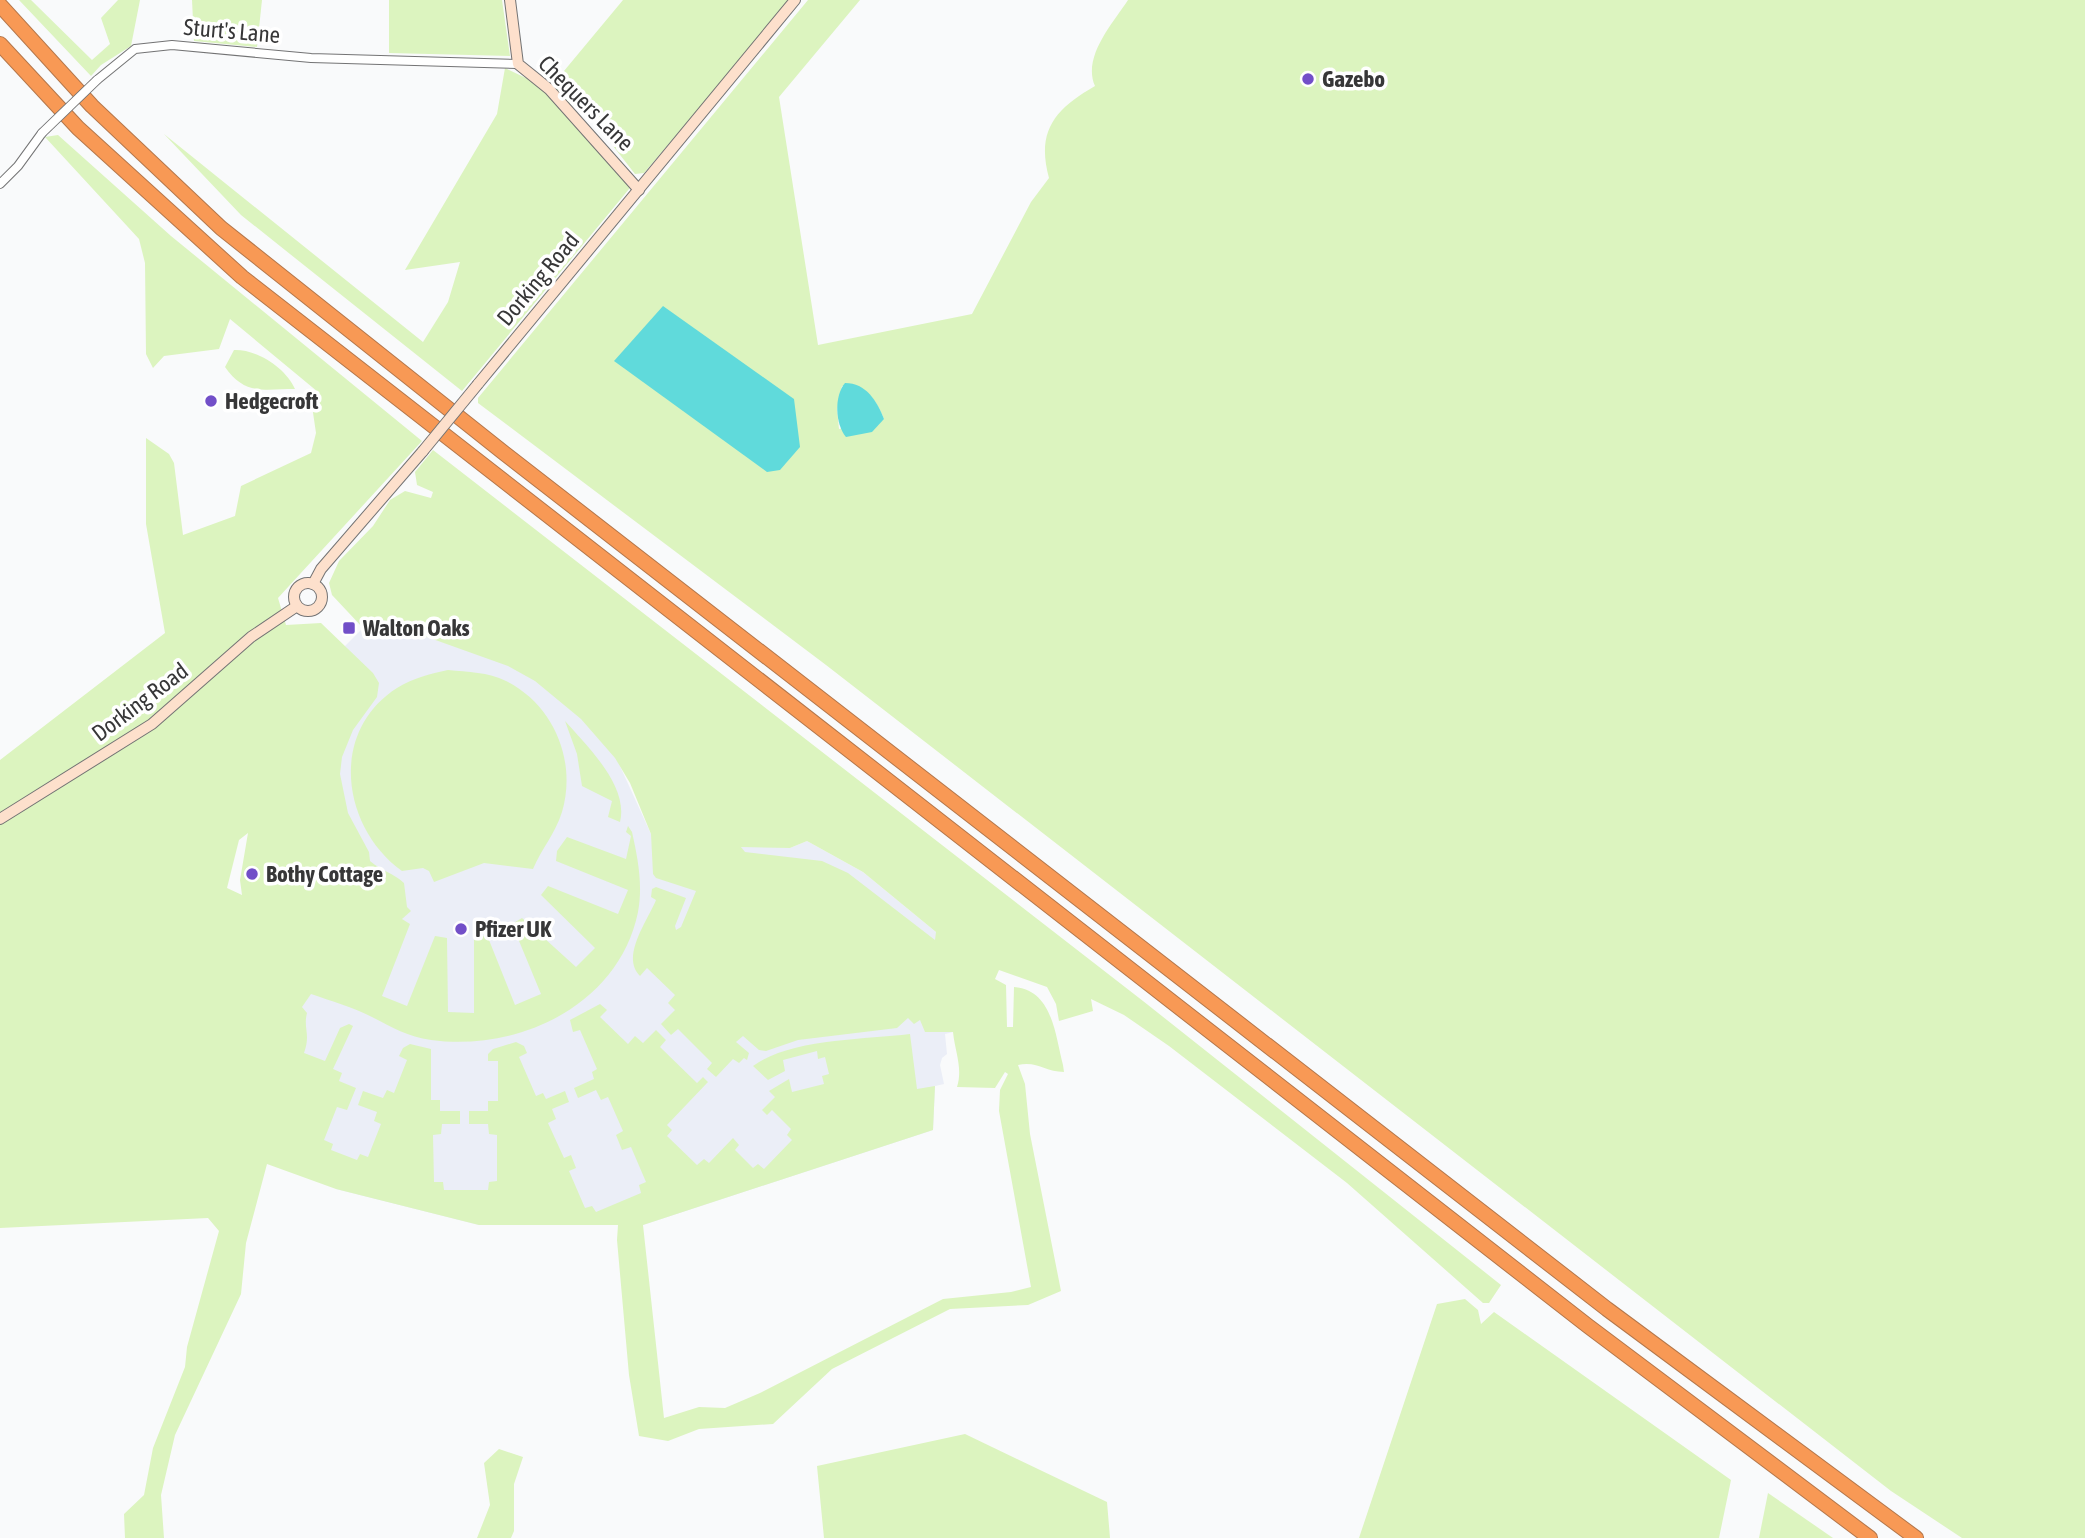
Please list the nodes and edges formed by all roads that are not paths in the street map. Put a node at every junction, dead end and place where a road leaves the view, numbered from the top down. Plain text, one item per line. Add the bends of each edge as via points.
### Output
1 (510, 0) edge
2 (795, 0) edge
3 (0, 5) edge
4 (0, 44) edge
5 (518, 64) junction
6 (0, 184) edge
7 (639, 190) junction
8 (313, 584) junction
9 (297, 606) junction
10 (0, 819) edge
11 (1870, 1538) edge
12 (1916, 1538) edge

1 - 5 main road, Chequers Lane
2 - 7 main road, Dorking Road
3 - 12 highway via 92,106 221,228 1607,1309
4 - 11 highway via 78,128 242,277 1566,1310
5 - 6 street, Sturt's Lane, bridge via 311,58 172,45 135,49 42,133
5 - 7 main road, Chequers Lane via 549,89
7 - 8 main road, Dorking Road, bridge
8 - 9 main road via 297,589
8 - 9 main road via 321,592 318,606 308,611
9 - 10 main road, Dorking Road via 251,637 152,724

